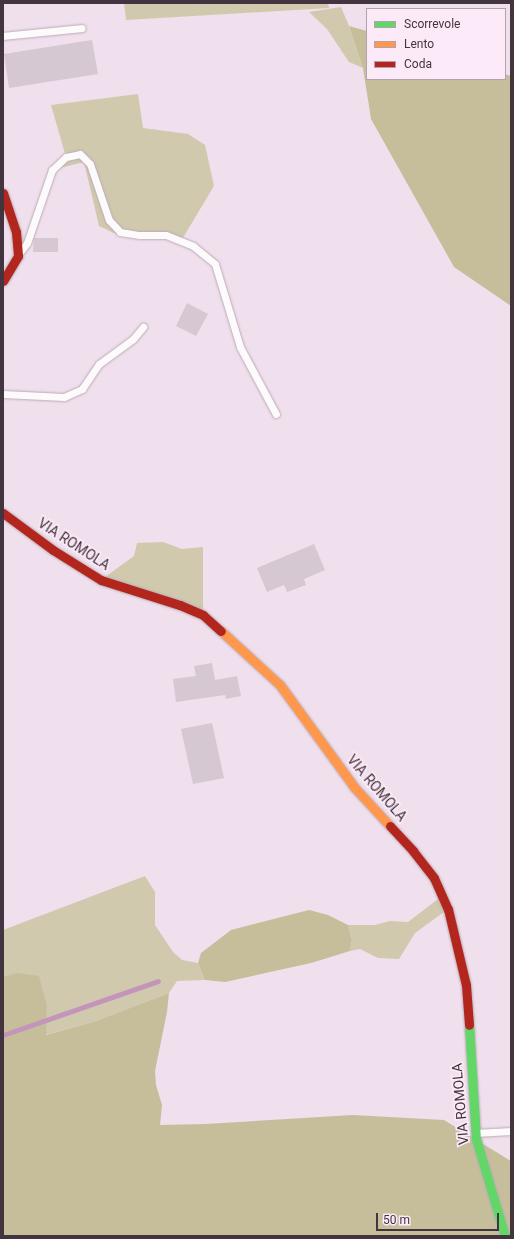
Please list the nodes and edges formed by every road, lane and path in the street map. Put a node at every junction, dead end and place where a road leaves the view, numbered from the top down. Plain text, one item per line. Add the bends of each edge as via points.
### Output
1 (82, 28) dead end
2 (3, 36) edge
3 (3, 193) edge
4 (18, 256) junction
5 (3, 281) edge
6 (143, 327) dead end
7 (3, 394) edge
8 (276, 414) dead end
9 (3, 512) edge
10 (511, 1131) edge
11 (475, 1132) junction
12 (505, 1236) edge

1 - 2 lane
3 - 4 street via 16,232
4 - 5 street
4 - 8 lane via 27,243 52,170 66,157 80,154 90,164 109,220 120,232 166,235 193,246 215,264 240,347
6 - 7 lane via 133,339 99,364 82,389 64,397
9 - 11 street, VIA ROMOLA via 53,550 101,580 203,615 280,685 354,787 413,851 434,878 448,909 466,985
10 - 11 lane
11 - 12 street, VIA ROMOLA

